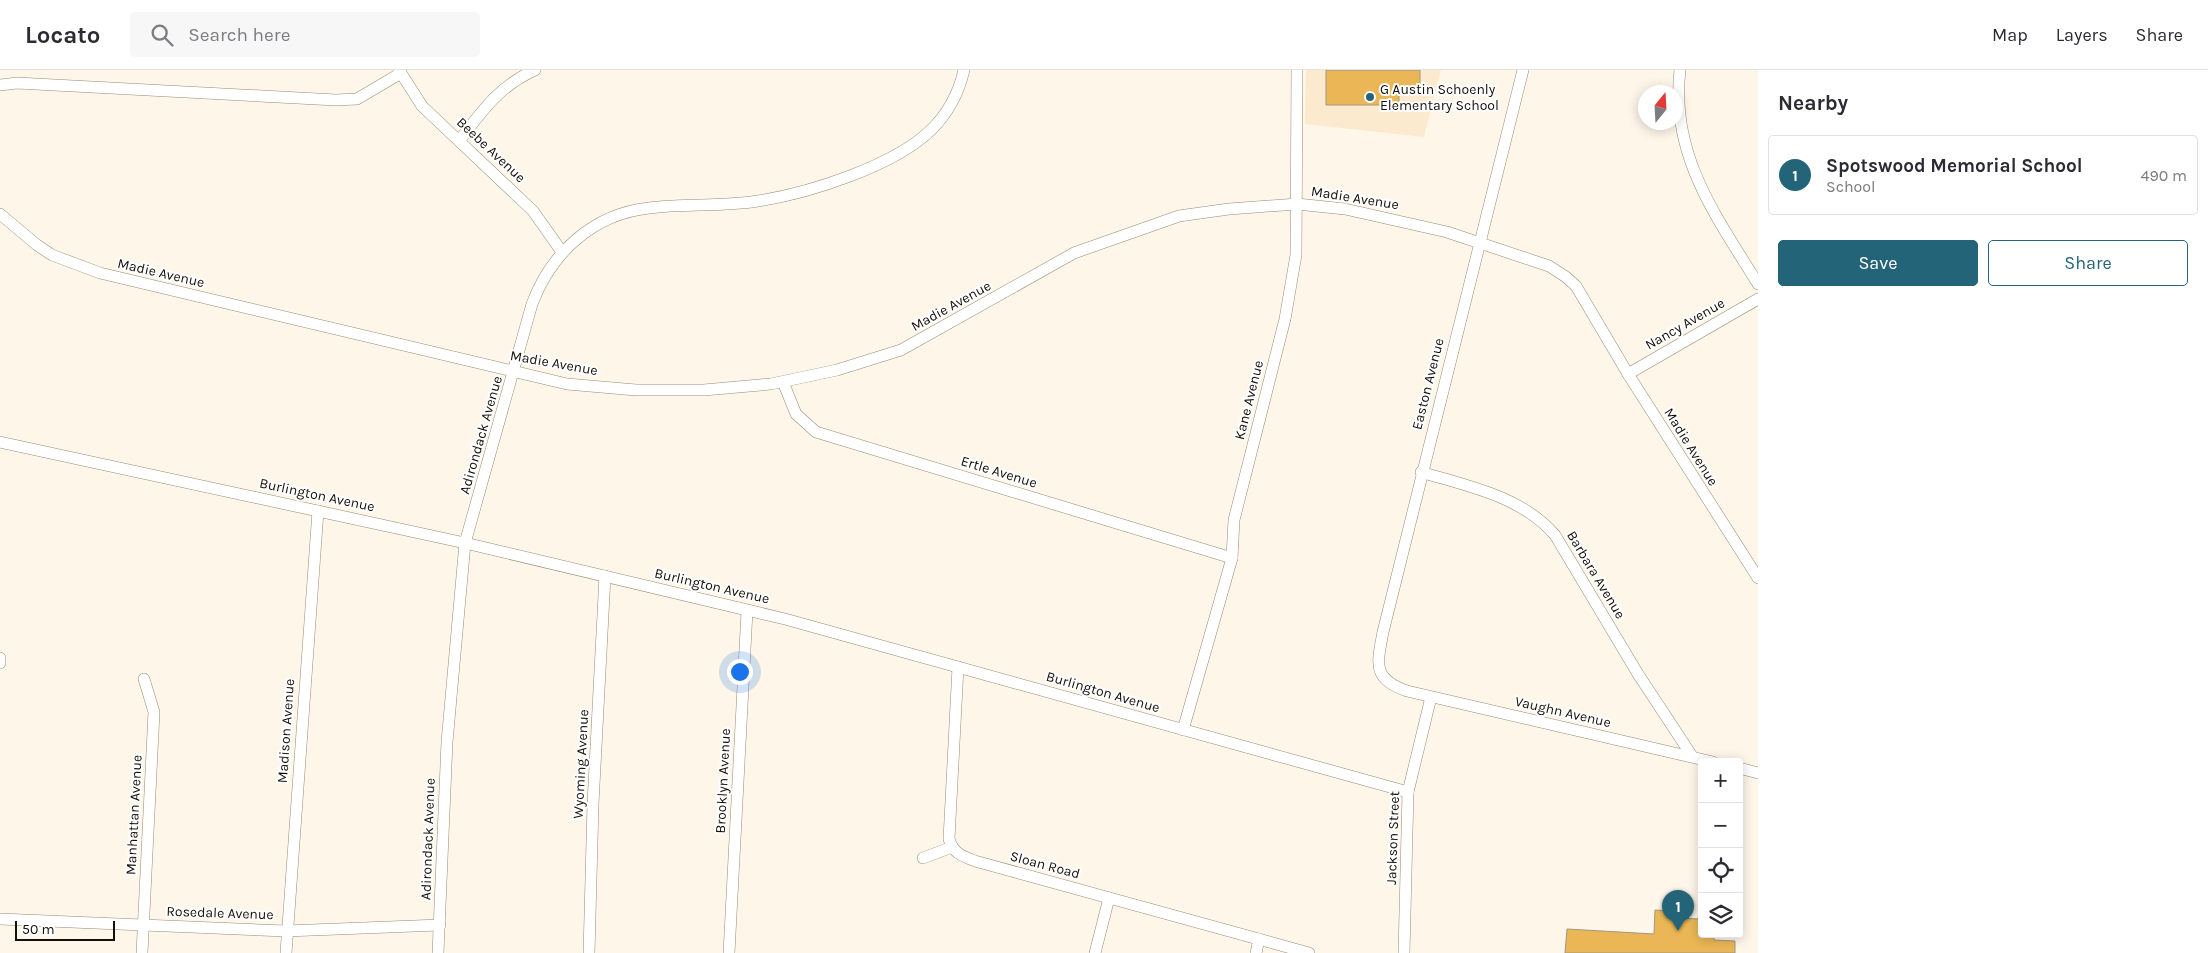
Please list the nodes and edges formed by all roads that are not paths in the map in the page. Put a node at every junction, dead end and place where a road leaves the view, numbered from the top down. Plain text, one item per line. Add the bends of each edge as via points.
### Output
1 (535, 70) edge
2 (964, 70) edge
3 (1297, 70) edge
4 (1523, 70) edge
5 (1680, 70) edge
6 (400, 72) edge
7 (0, 85) edge
8 (459, 141) junction
9 (1297, 204) junction
10 (0, 214) edge
11 (1480, 243) junction
12 (562, 252) junction
13 (1758, 284) edge
14 (1758, 299) edge
15 (514, 373) junction
16 (1628, 374) junction
17 (783, 382) junction
18 (0, 442) edge
19 (1421, 472) junction
20 (318, 511) junction
21 (465, 543) junction
22 (1232, 558) junction
23 (605, 576) junction
24 (1758, 578) edge
25 (747, 611) junction
26 (0, 658) edge
27 (0, 663) edge
28 (958, 667) junction
29 (144, 679) dead end
30 (1407, 691) joint
31 (1431, 697) junction
32 (1183, 730) junction
33 (1692, 756) junction
34 (1699, 758) edge
35 (1743, 769) edge
36 (1758, 773) edge
37 (1408, 792) junction
38 (952, 847) junction
39 (923, 858) dead end
40 (1109, 898) junction
41 (0, 919) edge
42 (144, 925) junction
43 (440, 925) junction
44 (286, 931) junction
45 (1259, 939) junction
46 (142, 953) edge
47 (286, 953) edge
48 (438, 953) edge
49 (589, 953) edge
50 (729, 953) edge
51 (1095, 953) edge
52 (1256, 953) edge
53 (1309, 953) edge
54 (1404, 953) edge

1 - 8 street via 494,96
2 - 12 street, Adirondack Avenue via 953,101 931,130 913,145 848,177 759,201 635,210 594,226
3 - 9 street, Kane Avenue
4 - 11 street, Easton Avenue
5 - 13 street via 1681,125 1692,170
6 - 7 street via 357,99 336,100 17,83
6 - 8 street, Beebe Avenue via 422,106
8 - 12 street, Beebe Avenue via 533,211
9 - 11 street, Madie Avenue via 1394,219
9 - 17 street, Madie Avenue via 1180,216 1125,234 1074,253 901,350 837,370
9 - 22 street, Kane Avenue via 1296,255 1285,319 1234,520
10 - 15 street, Madie Avenue via 36,245 86,270
11 - 16 street, Madie Avenue via 1549,266 1566,277 1576,286
11 - 19 street, Easton Avenue
12 - 15 street, Adirondack Avenue via 537,290
14 - 16 street, Nancy Avenue
15 - 17 street, Madie Avenue via 567,384 636,390 704,390
15 - 21 street, Adirondack Avenue
16 - 24 street, Madie Avenue
17 - 22 street, Ertle Avenue via 796,414 816,432
18 - 20 street, Burlington Avenue
19 - 30 street, Easton Avenue via 1378,659 1387,682
19 - 33 street, Barbara Avenue via 1499,496 1541,520 1555,535 1638,674
20 - 21 street, Burlington Avenue
20 - 44 street, Madison Avenue
21 - 23 street, Burlington Avenue
21 - 43 street, Adirondack Avenue via 447,742
22 - 32 street, Kane Avenue
23 - 25 street, Burlington Avenue
23 - 49 street, Wyoming Avenue
25 - 28 street, Burlington Avenue
25 - 50 street, Brooklyn Avenue
26 - 27 street
28 - 32 street, Burlington Avenue
28 - 38 street via 949,839
29 - 42 street, Manhattan Avenue via 154,712
30 - 31 street, Vaughn Avenue
31 - 33 street, Vaughn Avenue
31 - 37 street, Jackson Street
32 - 37 street, Burlington Avenue
33 - 34 street, Vaughn Avenue
35 - 36 street
37 - 54 street, Jackson Street
38 - 39 street
38 - 40 street, Sloan Road via 974,861
40 - 45 street, Sloan Road
40 - 51 street
41 - 42 street, Rosedale Avenue
42 - 44 street, Rosedale Avenue
42 - 46 street, Manhattan Avenue
43 - 44 street, Rosedale Avenue
43 - 48 street, Adirondack Avenue
44 - 47 street, Madison Avenue
45 - 52 street
45 - 53 street, Sloan Road

